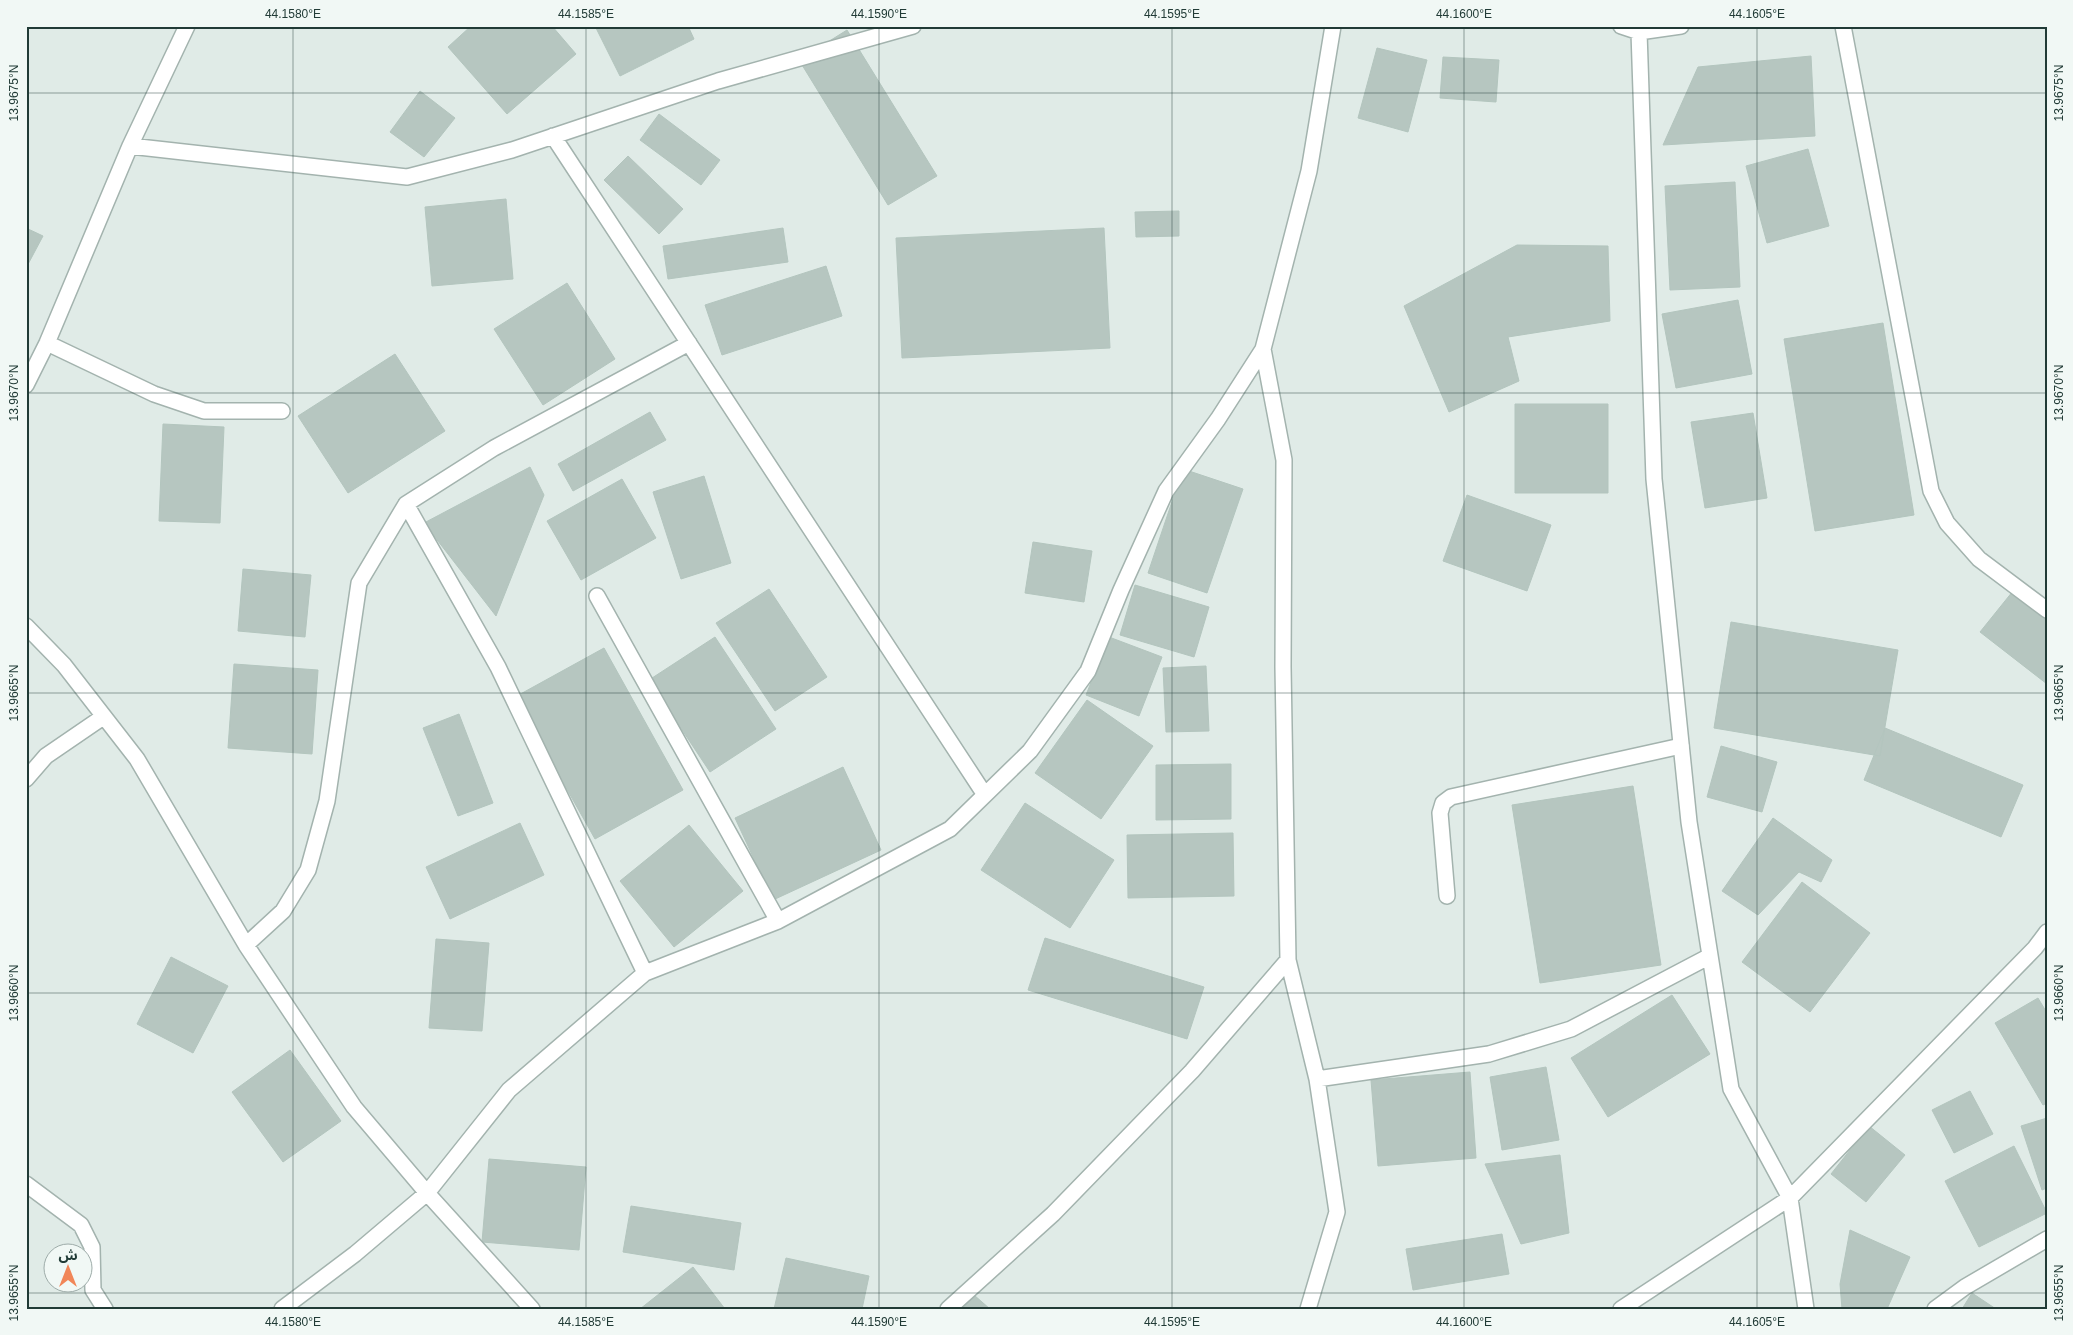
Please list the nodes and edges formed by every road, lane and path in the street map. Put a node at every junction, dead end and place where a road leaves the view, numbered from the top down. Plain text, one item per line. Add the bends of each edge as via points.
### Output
1 (187, 26) edge
2 (914, 26) edge
3 (1333, 26) edge
4 (1621, 26) edge
5 (1681, 26) edge
6 (1843, 26) edge
7 (1636, 29) edge
8 (553, 136) junction
9 (130, 146) junction
10 (47, 343) junction
11 (689, 343) junction
12 (1263, 349) junction
13 (26, 386) edge
14 (282, 411) dead end
15 (406, 504) junction
16 (596, 596) dead end
17 (2047, 610) edge
18 (26, 626) edge
19 (104, 717) junction
20 (1681, 746) junction
21 (26, 779) edge
22 (985, 795) junction
23 (1447, 896) dead end
24 (778, 921) junction
25 (2047, 932) edge
26 (246, 945) junction
27 (2041, 948) edge
28 (1710, 956) junction
29 (1288, 960) junction
30 (645, 973) junction
31 (1317, 1079) junction
32 (26, 1184) edge
33 (427, 1193) junction
34 (1790, 1198) junction
35 (2047, 1239) edge
36 (105, 1309) edge
37 (282, 1309) edge
38 (532, 1309) edge
39 (948, 1309) edge
40 (1308, 1309) edge
41 (1621, 1309) edge
42 (1806, 1309) edge
43 (1935, 1309) edge

1 - 9 street
2 - 8 street via 718,81
3 - 12 street via 1309,171
4 - 7 street
5 - 7 street
6 - 17 street via 1931,491 1947,523 1979,559
7 - 20 street via 1654,479
8 - 9 street via 407,177
8 - 11 street
9 - 10 street
10 - 13 street
10 - 14 street via 154,394 204,411
11 - 15 street via 494,448
11 - 22 street
12 - 22 street via 1166,491 1088,671 1030,751
12 - 29 street via 1284,460
15 - 26 street via 359,583 327,801 308,870 283,911
15 - 30 street via 498,667
16 - 24 street
18 - 19 street via 64,665
19 - 21 street via 46,756
19 - 26 street via 137,759
20 - 23 street via 1451,797 1443,803 1440,813
20 - 28 street
22 - 24 street via 950,829
24 - 30 street
25 - 27 street
26 - 33 street via 354,1107
27 - 34 street
28 - 31 street via 1571,1029 1489,1054
28 - 34 street via 1731,1089
29 - 31 street
29 - 39 street via 1192,1071 1053,1214
30 - 33 street via 509,1090
31 - 40 street via 1337,1212
32 - 36 street via 81,1225 92,1247 93,1290
33 - 37 street via 355,1254
33 - 38 street
34 - 41 street
34 - 42 street
35 - 43 street via 1965,1287

